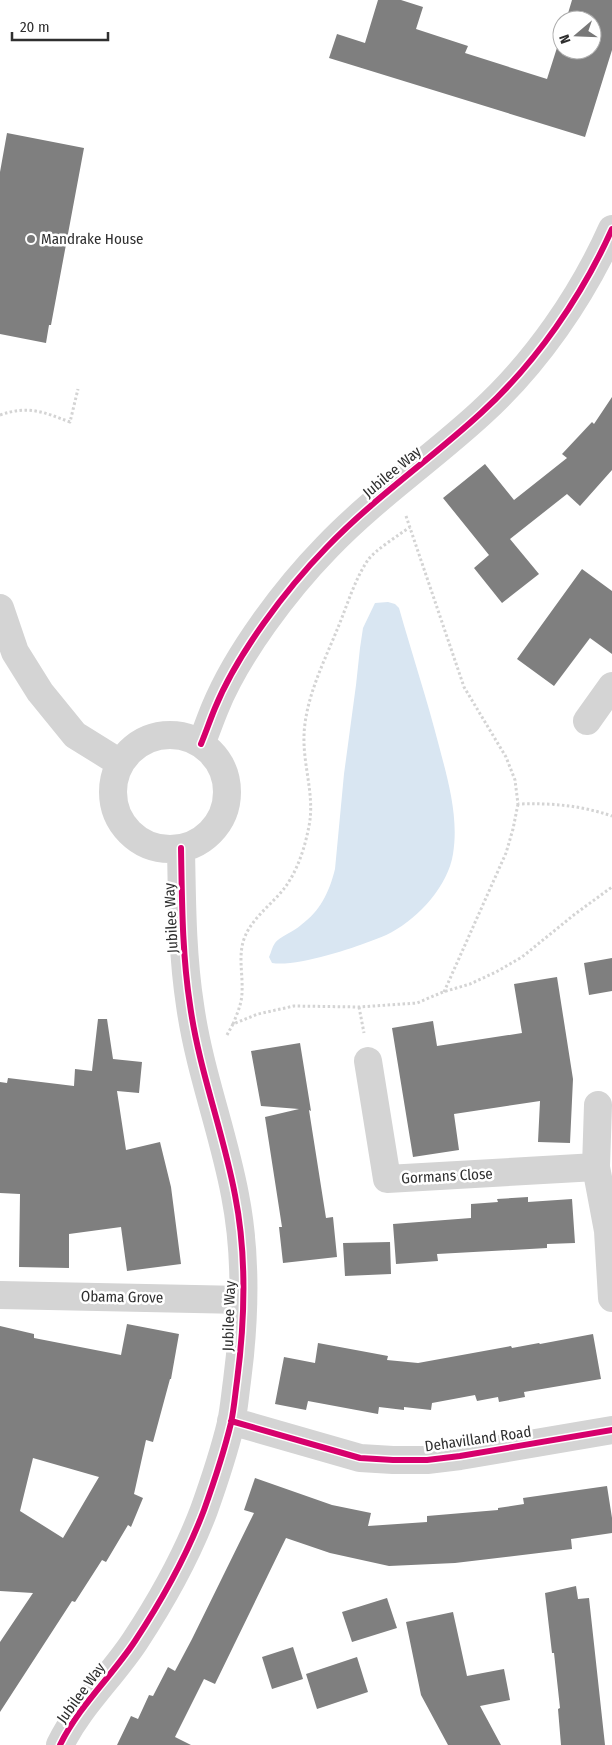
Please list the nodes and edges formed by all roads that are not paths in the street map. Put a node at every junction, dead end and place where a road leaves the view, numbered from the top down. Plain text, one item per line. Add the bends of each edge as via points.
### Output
1 (612, 229) edge
2 (0, 608) edge
3 (612, 686) edge
4 (587, 721) dead end
5 (201, 744) junction
6 (120, 763) junction
7 (181, 848) junction
8 (368, 1061) dead end
9 (598, 1105) dead end
10 (596, 1167) junction
11 (0, 1294) edge
12 (612, 1298) edge
13 (243, 1300) junction
14 (231, 1421) junction
15 (612, 1430) edge
16 (60, 1745) edge

1 - 5 street, Jubilee Way via 564,314 512,381 482,412 359,516 296,582 238,664 215,707
2 - 6 street via 15,652 40,692 75,735
3 - 4 street
5 - 6 street via 180,735 157,736 136,746
5 - 7 street via 218,760 226,780 226,803 218,824 202,840
6 - 7 street via 113,784 114,805 123,825 139,840 160,848
7 - 13 street, Jubilee Way via 182,926 189,996 203,1069 236,1197 242,1248
8 - 10 street, Gormans Close via 387,1179
9 - 10 street
10 - 12 street via 608,1231
11 - 13 street, Obama Grove
13 - 14 street, Jubilee Way via 240,1358
14 - 15 street, Dehavilland Road via 360,1458 393,1460 460,1456
14 - 16 street, Jubilee Way via 204,1510 180,1562 134,1642 85,1705

